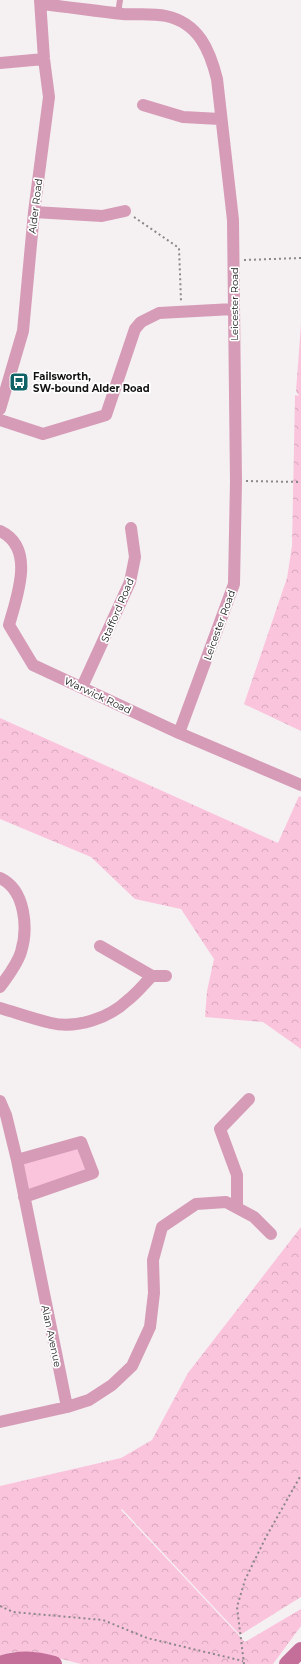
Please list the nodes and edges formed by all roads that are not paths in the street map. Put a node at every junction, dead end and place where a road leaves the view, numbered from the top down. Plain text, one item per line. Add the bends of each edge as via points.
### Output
1 (120, 0) edge
2 (40, 2) edge
3 (118, 13) junction
4 (44, 59) junction
5 (0, 63) edge
6 (143, 105) dead end
7 (220, 119) junction
8 (125, 211) road end
9 (34, 212) junction
10 (233, 309) junction
11 (0, 409) edge
12 (0, 420) edge
13 (132, 528) dead end
14 (0, 531) edge
15 (82, 688) junction
16 (179, 733) junction
17 (301, 785) edge
18 (0, 878) edge
19 (100, 946) dead end
20 (152, 976) junction
21 (166, 976) dead end
22 (0, 987) edge
23 (0, 1008) edge
24 (249, 1098) dead end
25 (0, 1101) edge
26 (17, 1160) junction
27 (24, 1197) junction
28 (237, 1208) junction
29 (271, 1234) dead end
30 (67, 1407) junction
31 (0, 1422) edge
32 (301, 1650) edge
33 (0, 1664) edge
34 (54, 1664) edge
35 (287, 1664) edge

1 - 3 lane
2 - 3 street, Leicester Road
2 - 4 street, Alder Road
3 - 7 street, Leicester Road via 166,16 178,20 194,31 206,45 213,63
4 - 5 street
4 - 9 street, Alder Road via 49,97
6 - 7 street via 183,117
7 - 10 street, Leicester Road via 233,220
8 - 9 street via 102,216
9 - 11 street, Alder Road via 23,331
10 - 12 street via 159,313 142,322 136,329 106,415 44,434
10 - 16 street, Leicester Road via 236,481 234,584
13 - 15 street, Stafford Road via 135,556 130,582
14 - 15 street, Warwick Road via 8,534 21,554 21,584 9,625 33,665
15 - 16 street, Warwick Road
16 - 17 street, Warwick Road
18 - 22 street via 14,889 21,900 24,930 21,953
19 - 20 street
20 - 21 street
20 - 23 street via 127,1001 110,1013 91,1020 71,1024 52,1023
24 - 28 street via 220,1129 236,1175
25 - 26 street, Alan Avenue
26 - 27 street, Alan Avenue
26 - 27 street via 81,1142 93,1173
27 - 30 street, Alan Avenue
28 - 29 street via 254,1217
28 - 30 street via 226,1202 196,1204 162,1228 152,1260 154,1292 150,1327 132,1366 112,1385 90,1400
30 - 31 street
32 - 35 street
33 - 34 street via 27,1658

